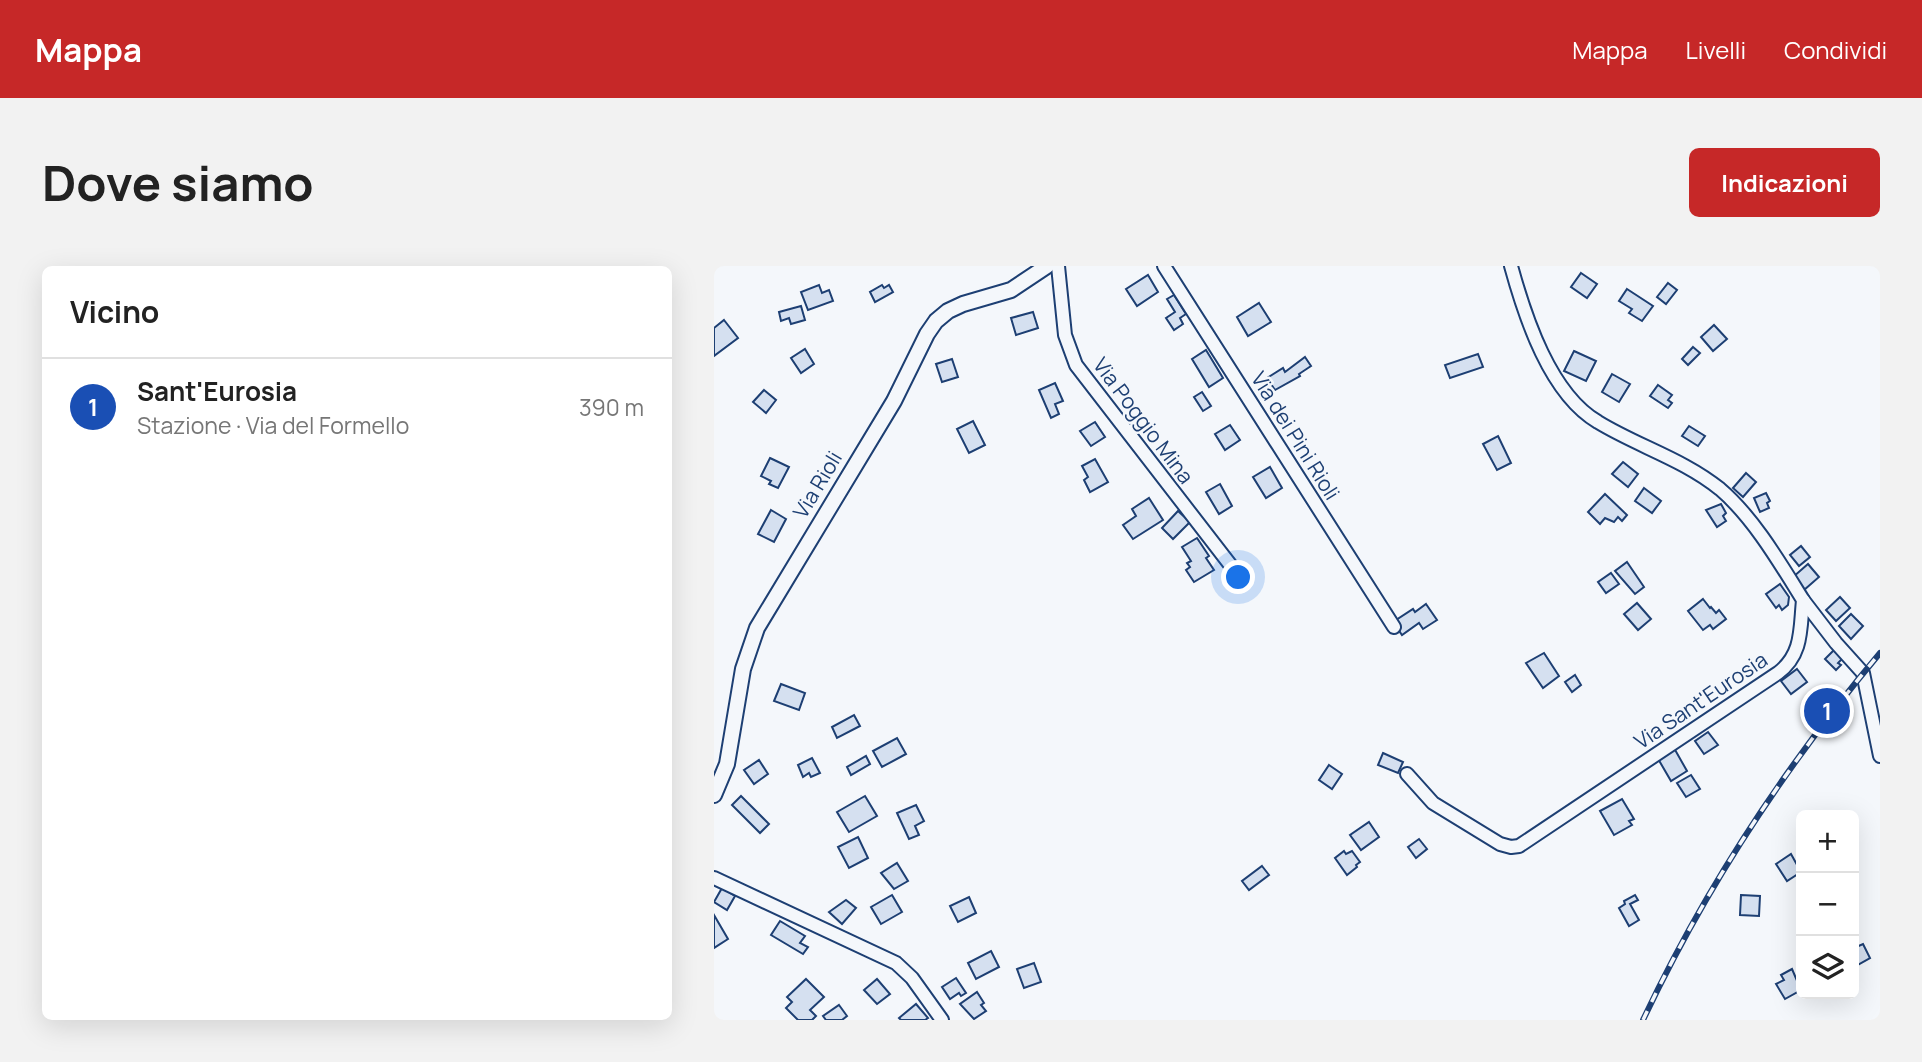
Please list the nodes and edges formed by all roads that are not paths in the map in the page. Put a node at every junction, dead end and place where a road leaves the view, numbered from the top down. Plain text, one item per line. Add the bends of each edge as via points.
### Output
1 (1047, 266) edge
2 (1058, 266) edge
3 (1164, 266) edge
4 (1511, 266) edge
5 (1242, 580) dead end
6 (1803, 600) junction
7 (1394, 627) dead end
8 (1880, 756) edge
9 (1407, 774) dead end
10 (714, 795) edge
11 (714, 878) edge
12 (942, 1020) edge

1 - 10 main road, Via Rioli via 1007,292 948,311 929,330 894,401 754,634 727,764
2 - 5 street, Via Poggio Mina via 1065,335 1076,365
3 - 7 street, Via dei Pini Rioli
4 - 6 street via 1547,363 1574,403 1599,423 1695,472 1723,492
6 - 8 street via 1863,673
6 - 9 street, Via Sant'Eurosia via 1797,650 1785,668 1522,845 1503,846 1438,807
11 - 12 street via 896,963

